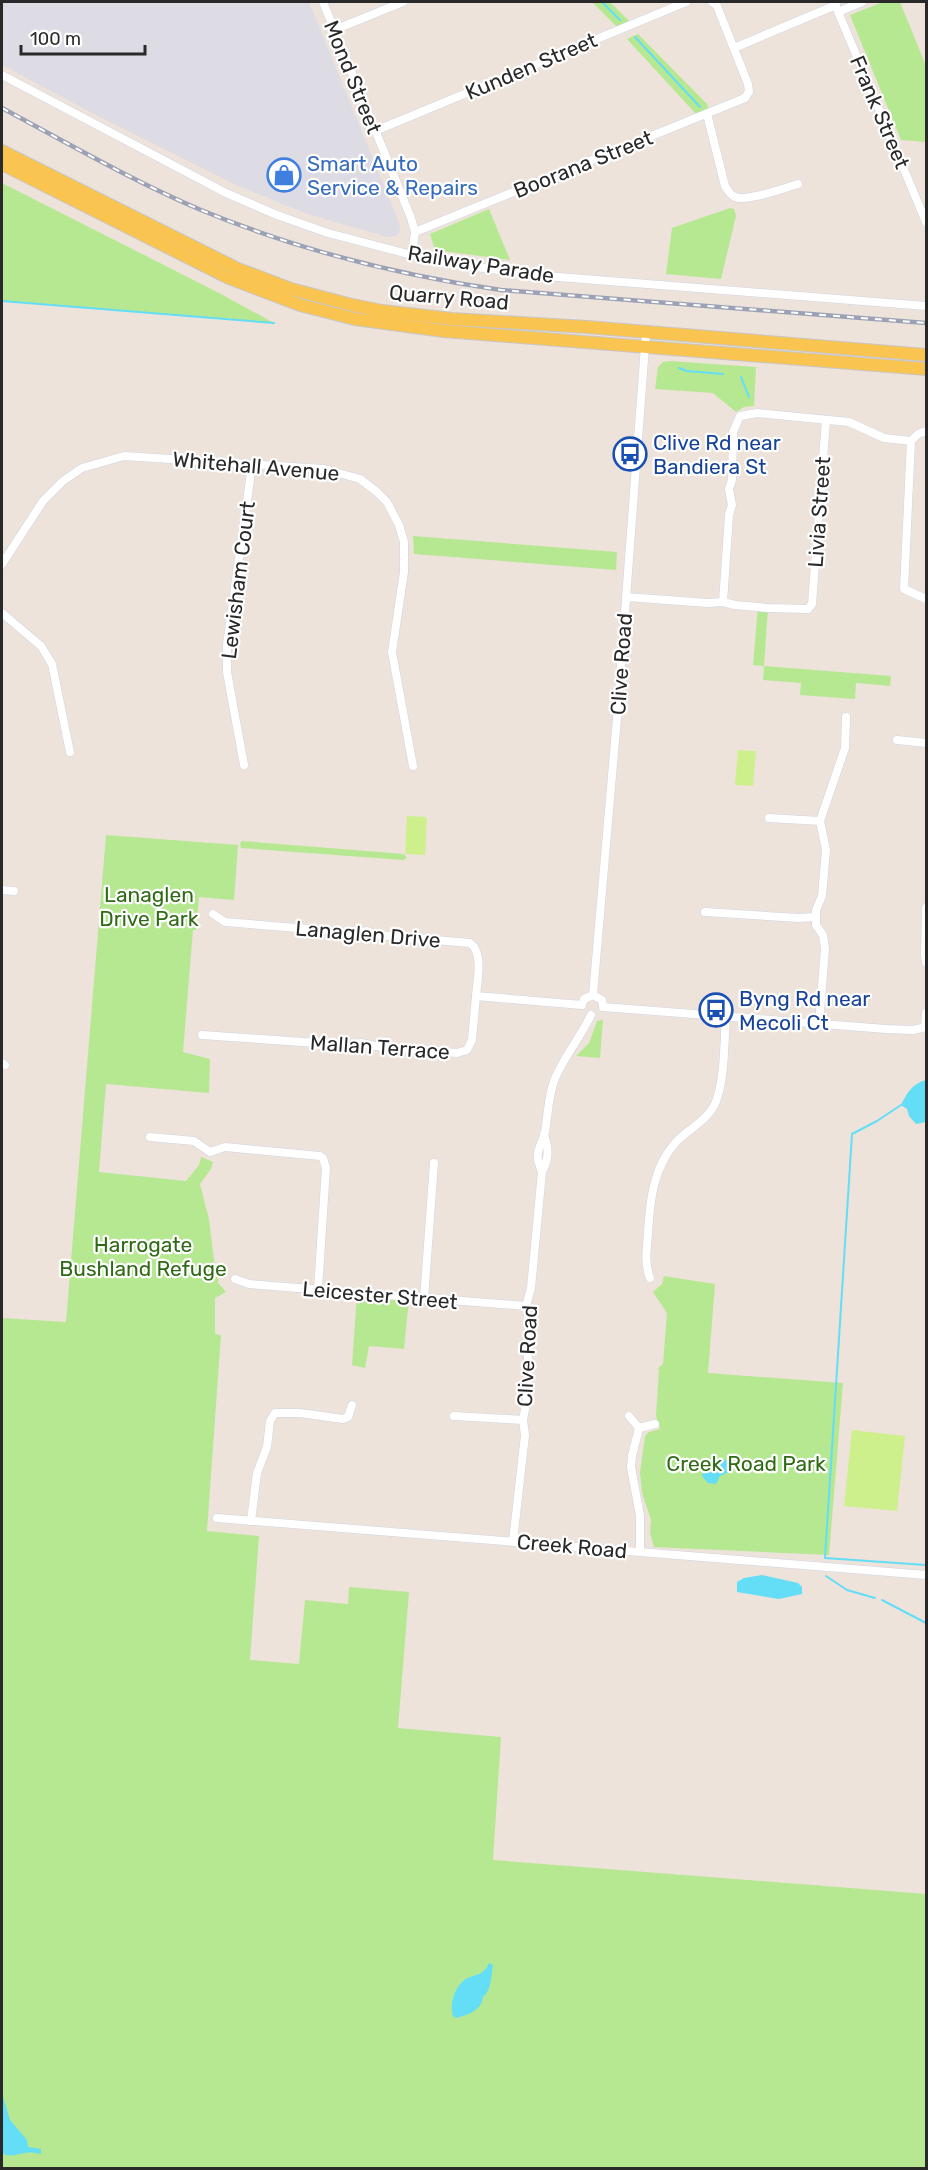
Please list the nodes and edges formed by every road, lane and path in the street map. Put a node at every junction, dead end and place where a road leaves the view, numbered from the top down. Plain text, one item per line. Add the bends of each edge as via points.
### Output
1 (323, 2) edge
2 (403, 2) edge
3 (686, 2) edge
4 (712, 2) edge
5 (862, 2) edge
6 (836, 6) edge
7 (334, 30) junction
8 (734, 48) junction
9 (2, 75) edge
10 (707, 114) junction
11 (375, 130) junction
12 (2, 151) edge
13 (2, 164) edge
14 (798, 184) dead end
15 (923, 203) edge
16 (927, 222) edge
17 (415, 232) junction
18 (412, 255) junction
19 (927, 306) edge
20 (646, 333) junction
21 (799, 345) junction
22 (645, 347) junction
23 (927, 355) edge
24 (798, 359) junction
25 (927, 369) edge
26 (826, 420) junction
27 (927, 431) edge
28 (911, 441) junction
29 (252, 465) junction
30 (2, 564) edge
31 (626, 597) junction
32 (927, 599) edge
33 (723, 602) junction
34 (2, 613) edge
35 (846, 717) dead end
36 (897, 740) dead end
37 (927, 743) edge
38 (70, 752) dead end
39 (244, 765) dead end
40 (413, 766) dead end
41 (769, 818) dead end
42 (820, 821) junction
43 (2, 890) edge
44 (14, 891) dead end
45 (927, 908) edge
46 (705, 912) dead end
47 (213, 914) dead end
48 (816, 917) junction
49 (926, 927) edge
50 (927, 962) edge
51 (593, 995) junction
52 (476, 996) junction
53 (582, 1005) junction
54 (603, 1007) junction
55 (927, 1013) edge
56 (591, 1015) junction
57 (726, 1017) junction
58 (819, 1023) junction
59 (926, 1026) edge
60 (202, 1035) dead end
61 (150, 1137) dead end
62 (434, 1164) dead end
63 (650, 1278) dead end
64 (235, 1279) dead end
65 (318, 1289) junction
66 (424, 1299) junction
67 (526, 1306) junction
68 (352, 1406) dead end
69 (454, 1416) dead end
70 (629, 1416) dead end
71 (523, 1420) junction
72 (655, 1424) dead end
73 (639, 1428) junction
74 (217, 1518) dead end
75 (252, 1521) junction
76 (513, 1541) junction
77 (640, 1552) junction
78 (927, 1575) edge

1 - 7 street, Mond Street
2 - 7 street
3 - 11 street, Kunden Street
4 - 8 street
5 - 6 street
6 - 8 street
6 - 15 street, Frank Street
7 - 11 street, Mond Street
8 - 10 street, Boorana Street via 748,92 745,98
9 - 18 street, Railway Parade via 226,193 328,233
10 - 14 street via 725,186 731,195 747,197
10 - 17 street, Boorana Street
11 - 17 street, Mond Street
12 - 20 main road, Quarry Road via 211,257 321,298 416,315
13 - 22 main road, Quarry Road via 206,268 300,305 355,319 411,327
15 - 16 street, Frank Street
17 - 18 street, Mond Street
18 - 19 street, Railway Parade via 546,276
20 - 21 main road, Quarry Road
20 - 22 street, Clive Road
21 - 23 main road, Quarry Road
21 - 24 main road
22 - 24 main road, Quarry Road
22 - 31 street, Clive Road
24 - 25 main road, Quarry Road
26 - 28 street via 849,422 884,438
26 - 33 street via 750,413 740,416 733,432 729,489 732,505
26 - 33 street, Livia Street via 812,604 802,610
27 - 28 street
28 - 32 street via 904,589
29 - 30 street, Whitehall Avenue via 124,456 82,468 43,501
29 - 39 street, Lewisham Court via 227,645 227,672
29 - 40 street, Whitehall Avenue via 346,474 365,482 390,507 404,542 404,572 392,652
31 - 33 street
31 - 51 street, Clive Road
34 - 38 street via 41,646 52,664
35 - 42 street via 845,748
36 - 37 street
41 - 42 street
42 - 48 street via 826,850
43 - 44 street
45 - 49 street
46 - 48 street
47 - 52 street, Lanaglen Drive via 225,922 345,935 367,931 470,943 478,956
48 - 58 street via 825,949
49 - 50 street
51 - 53 street via 587,996
51 - 54 street via 602,1000
52 - 53 street
52 - 60 street, Mallan Terrace via 472,1040 462,1053 361,1043 340,1046
53 - 56 street via 585,1013
54 - 56 street
54 - 57 street
55 - 59 street
56 - 67 street, Clive Road via 559,1070 538,1146 537,1161 542,1172
57 - 58 street
57 - 63 street via 716,1100 702,1122 676,1143 656,1176 645,1266
58 - 59 street via 913,1030
61 - 65 street via 194,1141 210,1152 225,1147 320,1156 326,1168
62 - 66 street
64 - 65 street, Leicester Street via 249,1284
65 - 66 street, Leicester Street
66 - 67 street, Leicester Street
67 - 71 street, Clive Road via 528,1387
68 - 75 street via 343,1419 278,1412 272,1416 257,1473
69 - 71 street
70 - 73 street
71 - 76 street, Clive Road via 525,1435
72 - 73 street
73 - 77 street via 631,1467 640,1516
74 - 75 street, Creek Road
75 - 76 street, Creek Road
76 - 77 street, Creek Road
77 - 78 street, Creek Road

